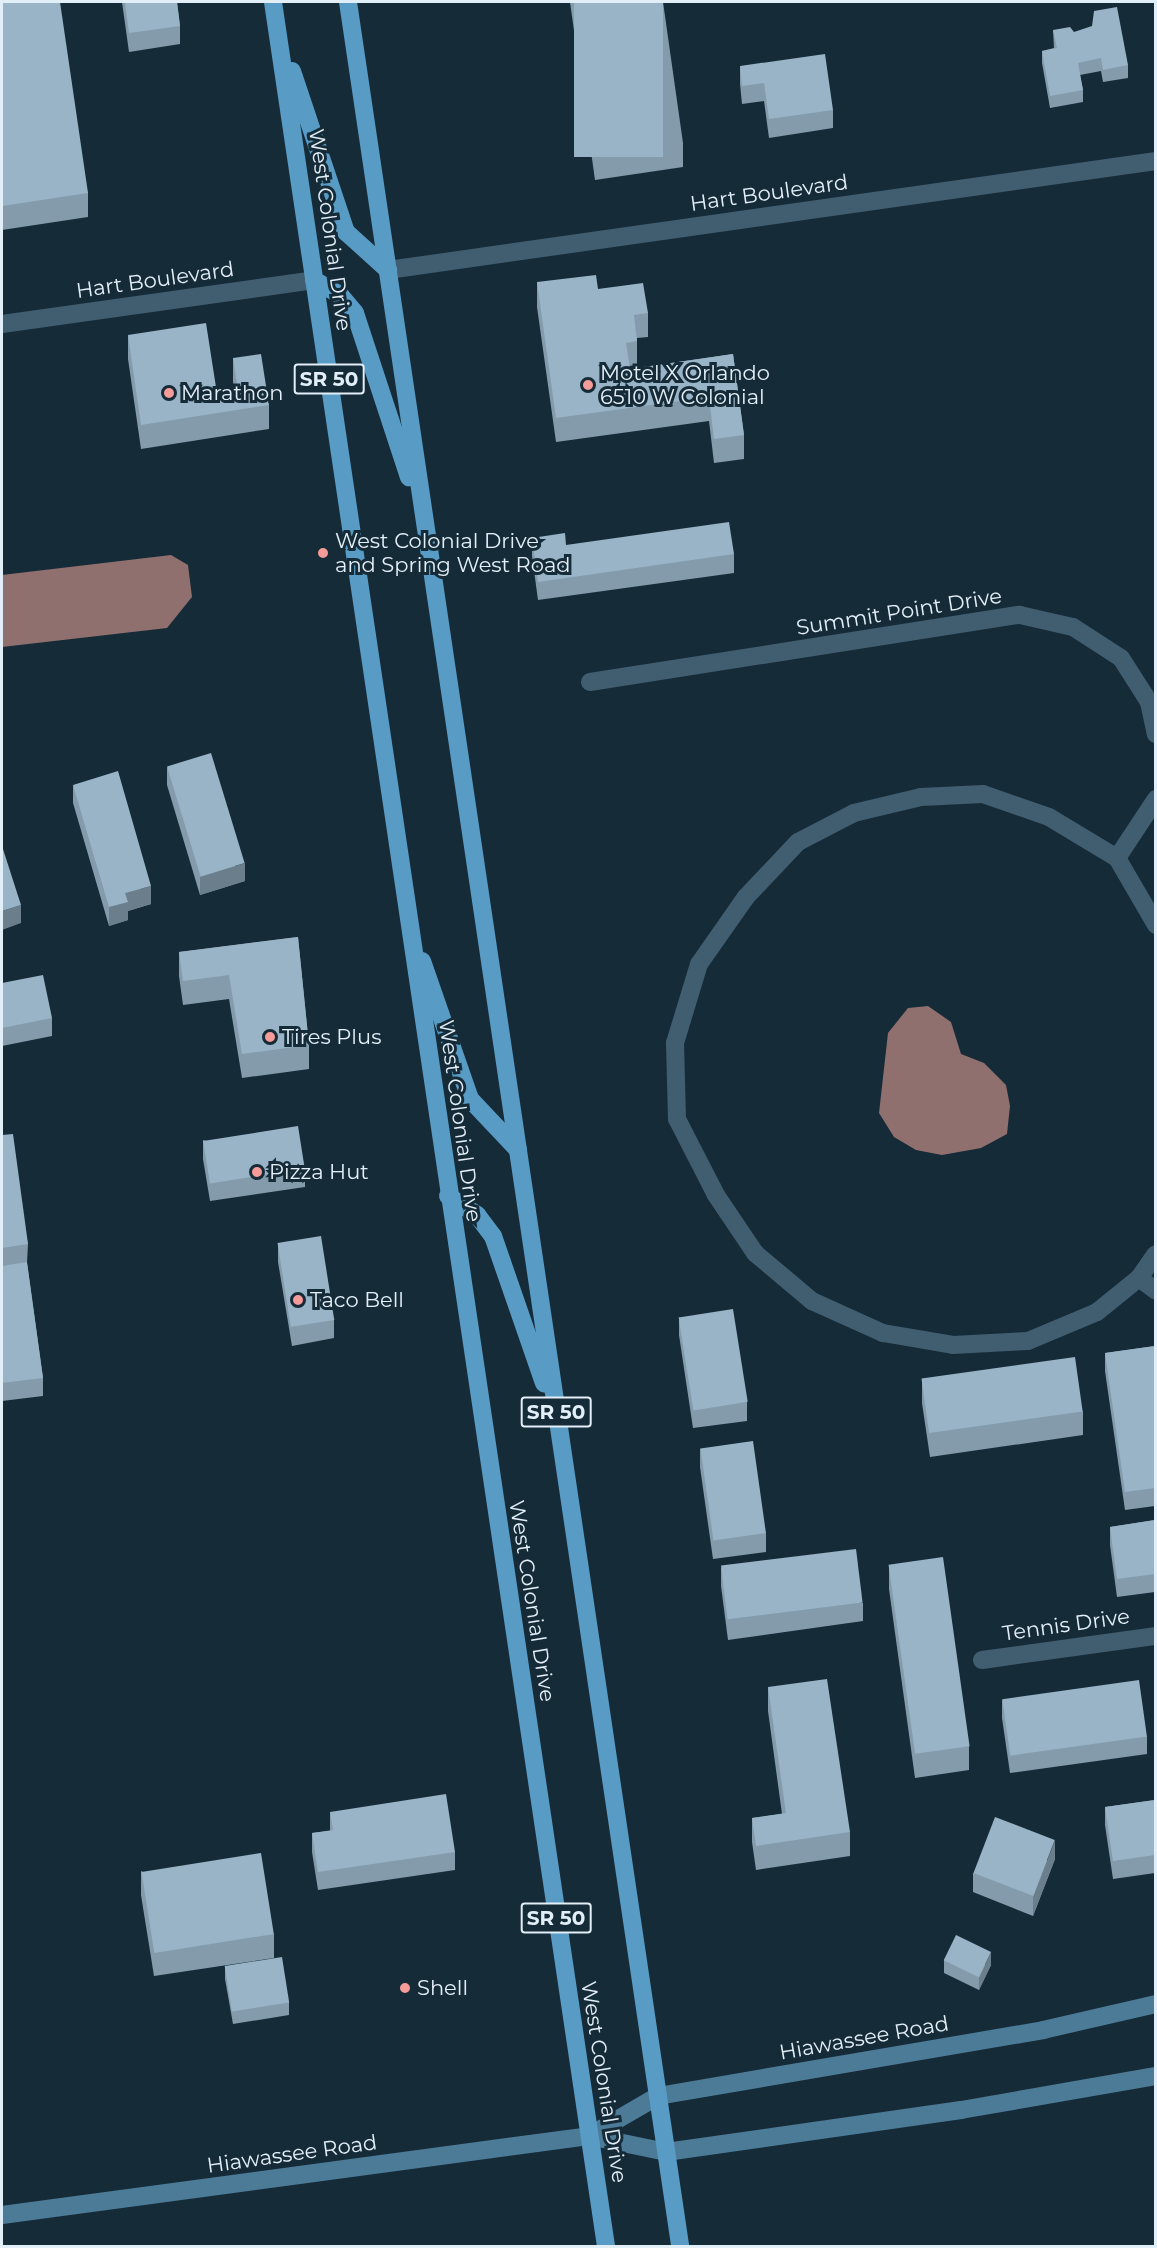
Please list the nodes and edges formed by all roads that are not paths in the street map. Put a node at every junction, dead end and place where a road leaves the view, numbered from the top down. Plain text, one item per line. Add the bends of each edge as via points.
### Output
1 (273, 2) edge
2 (348, 2) edge
3 (276, 21) junction
4 (1155, 161) edge
5 (388, 270) junction
6 (315, 280) junction
7 (2, 324) edge
8 (426, 530) junction
9 (590, 682) dead end
10 (1155, 734) edge
11 (1155, 799) edge
12 (1117, 858) junction
13 (408, 920) junction
14 (1155, 925) edge
15 (519, 1150) junction
16 (448, 1196) junction
17 (1155, 1254) edge
18 (1139, 1278) junction
19 (1155, 1291) edge
20 (558, 1424) junction
21 (1155, 1636) edge
22 (982, 1660) dead end
23 (1155, 2004) edge
24 (1155, 2076) edge
25 (658, 2096) junction
26 (589, 2136) junction
27 (666, 2152) junction
28 (2, 2215) edge
29 (606, 2247) edge
30 (680, 2247) edge

1 - 3 highway, West Colonial Drive / SR 50
2 - 5 highway, SR 50
3 - 5 highway via 346,232
3 - 6 highway, West Colonial Drive / SR 50
4 - 5 street, Hart Boulevard
5 - 8 highway, SR 50
6 - 7 street, Hart Boulevard
6 - 8 highway via 340,295 355,313
6 - 13 highway, West Colonial Drive / SR 50
8 - 15 highway, SR 50
9 - 10 street, Summit Point Drive via 1020,615 1072,627 1121,658 1149,702
11 - 12 street
12 - 14 street
12 - 18 street via 1049,817 983,794 921,797 854,813 798,842 746,897 699,964 675,1043 676,1119 716,1195 755,1253 812,1301 882,1333 953,1345 1028,1341 1097,1312
13 - 15 highway via 470,1099
13 - 16 highway, West Colonial Drive / SR 50
15 - 20 highway, SR 50
16 - 20 highway via 477,1215 493,1236
16 - 26 highway, West Colonial Drive / SR 50
17 - 18 street
18 - 19 street
20 - 25 highway, SR 50
21 - 22 street, Tennis Drive
23 - 25 main road, Hiawassee Road via 1043,2030
24 - 27 main road, Hiawassee Road via 961,2110
25 - 26 main road, Hiawassee Road
25 - 27 highway, SR 50
26 - 27 main road, Hiawassee Road
26 - 28 main road, Hiawassee Road
26 - 29 highway, West Colonial Drive / SR 50
27 - 30 highway, SR 50

